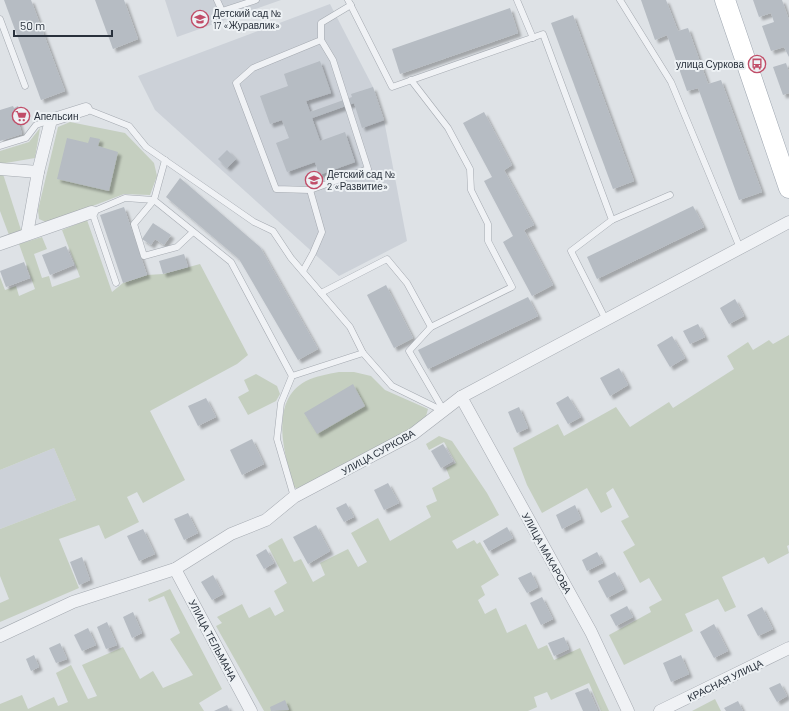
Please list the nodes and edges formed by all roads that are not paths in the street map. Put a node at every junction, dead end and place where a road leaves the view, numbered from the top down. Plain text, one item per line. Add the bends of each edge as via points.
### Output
1 (217, 0) edge
2 (256, 0) edge
3 (517, 0) edge
4 (620, 0) edge
5 (725, 0) edge
6 (350, 3) edge
7 (0, 18) edge
8 (533, 38) junction
9 (321, 40) junction
10 (411, 80) junction
11 (25, 86) dead end
12 (86, 109) joint
13 (50, 120) junction
14 (0, 146) edge
15 (165, 160) junction
16 (0, 169) edge
17 (38, 172) junction
18 (789, 188) edge
19 (310, 190) junction
20 (670, 195) dead end
21 (154, 200) junction
22 (92, 212) junction
23 (612, 220) junction
24 (789, 222) edge
25 (193, 232) junction
26 (27, 234) junction
27 (0, 244) edge
28 (740, 248) junction
29 (303, 271) junction
30 (116, 283) dead end
31 (321, 293) junction
32 (606, 320) junction
33 (431, 327) junction
34 (363, 353) junction
35 (292, 376) junction
36 (461, 397) junction
37 (444, 411) junction
38 (294, 497) junction
39 (174, 569) junction
40 (0, 636) edge
41 (789, 648) edge
42 (251, 711) edge
43 (628, 711) edge
44 (660, 711) edge

1 - 2 lane via 222,11
3 - 8 lane
4 - 28 lane via 671,82
5 - 18 main road
6 - 9 lane via 321,23
6 - 10 lane via 392,87
7 - 11 lane
8 - 10 lane
8 - 23 lane via 543,34
9 - 19 lane via 333,60 368,169
9 - 19 lane via 253,68 236,83 276,190
10 - 33 lane via 448,128 470,169 471,190 488,224 488,241 512,288
12 - 13 street
12 - 15 lane via 128,126 146,147
13 - 14 lane via 36,125 26,138
13 - 17 street
15 - 21 lane
15 - 29 lane via 254,222 273,231
16 - 17 street
17 - 26 street
19 - 29 lane via 322,232
20 - 23 lane
21 - 22 lane via 125,198
21 - 25 lane
21 - 25 lane via 134,224 144,256 176,247
22 - 26 street
22 - 30 lane
23 - 32 lane via 571,250
24 - 28 street, УЛИЦА СУРКОВА
25 - 35 lane via 231,262
26 - 27 street
28 - 32 street, УЛИЦА СУРКОВА
29 - 31 lane
31 - 33 lane via 387,258 407,283
31 - 34 lane via 350,327
32 - 36 street, УЛИЦА СУРКОВА
33 - 37 lane via 409,351
34 - 35 lane
34 - 37 lane via 392,386
35 - 38 lane via 281,403 276,439
36 - 37 street, УЛИЦА СУРКОВА
36 - 43 street, УЛИЦА МАКАРОВА via 591,632
37 - 38 street, УЛИЦА СУРКОВА via 413,434
38 - 39 street, УЛИЦА СУРКОВА via 266,520 231,534
39 - 40 street, УЛИЦА СУРКОВА via 73,602
39 - 42 street, УЛИЦА ТЕЛЬМАНА
41 - 44 street, КРАСНАЯ УЛИЦА

